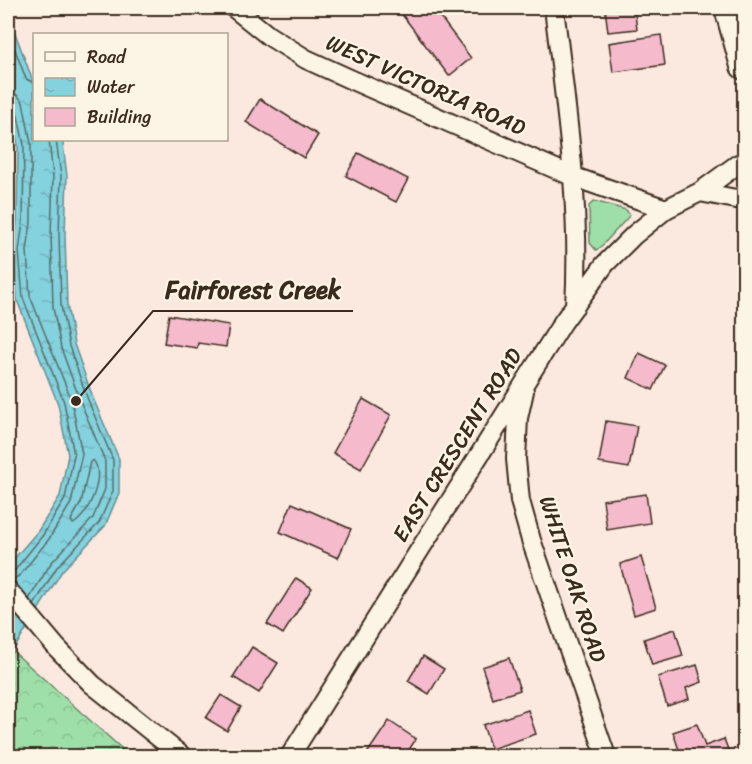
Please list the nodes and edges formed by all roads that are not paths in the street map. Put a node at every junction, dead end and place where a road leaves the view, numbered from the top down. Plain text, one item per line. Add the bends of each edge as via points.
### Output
1 (234, 8) edge
2 (554, 8) edge
3 (728, 8) edge
4 (744, 66) edge
5 (744, 166) edge
6 (574, 177) junction
7 (700, 192) junction
8 (744, 197) edge
9 (666, 209) junction
10 (575, 306) junction
11 (527, 378) junction
12 (8, 590) edge
13 (182, 756) edge
14 (290, 756) edge
15 (606, 756) edge

1 - 6 street, WEST VICTORIA ROAD via 306,59
2 - 6 street
3 - 4 main road
5 - 7 street, EAST CRESCENT ROAD via 738,164
6 - 9 street, WEST VICTORIA ROAD
6 - 10 street
7 - 8 street
7 - 9 street, EAST CRESCENT ROAD
9 - 10 street, EAST CRESCENT ROAD via 605,264
10 - 11 street, EAST CRESCENT ROAD
11 - 14 street, EAST CRESCENT ROAD
11 - 15 street, WHITE OAK ROAD via 518,418 520,501
12 - 13 street via 92,684

